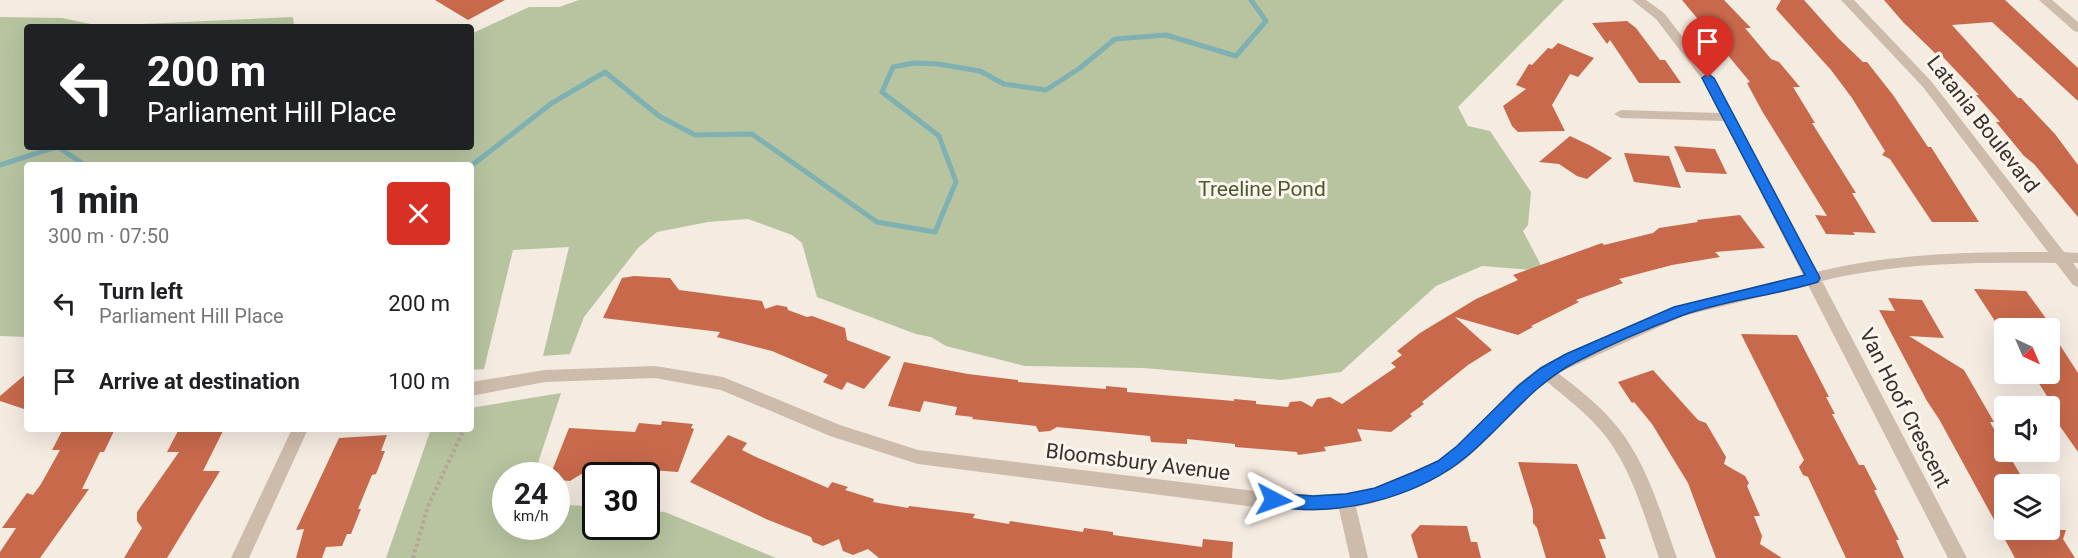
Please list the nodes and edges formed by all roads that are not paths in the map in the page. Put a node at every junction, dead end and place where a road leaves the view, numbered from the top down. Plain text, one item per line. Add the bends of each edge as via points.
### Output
1 (1638, 0) edge
2 (1847, 0) edge
3 (2045, 0) edge
4 (2078, 28) edge
5 (1621, 114) dead end
6 (1729, 117) junction
7 (2060, 258) junction
8 (2078, 258) edge
9 (1813, 278) junction
10 (2078, 281) edge
11 (1546, 372) junction
12 (474, 388) edge
13 (298, 432) edge
14 (1346, 501) junction
15 (240, 558) edge
16 (1359, 558) edge
17 (1668, 558) edge
18 (1958, 558) edge

1 - 6 street, Van Hoof Crescent via 1660,16 1708,78
2 - 7 street, Latania Boulevard via 1928,84
3 - 4 street
5 - 6 street
6 - 9 street, Van Hoof Crescent
7 - 8 street, Bloomsbury Avenue
7 - 9 street, Bloomsbury Avenue via 1926,258
7 - 10 street, Latania Boulevard
9 - 11 street, Bloomsbury Avenue via 1679,311
9 - 18 street, Van Hoof Crescent
11 - 14 street, Bloomsbury Avenue via 1443,465 1376,495
11 - 17 street via 1599,418 1619,442 1634,469
12 - 14 street, Bloomsbury Avenue via 545,376 655,372 723,384 836,431 918,457 1255,499
13 - 15 street
14 - 16 street

